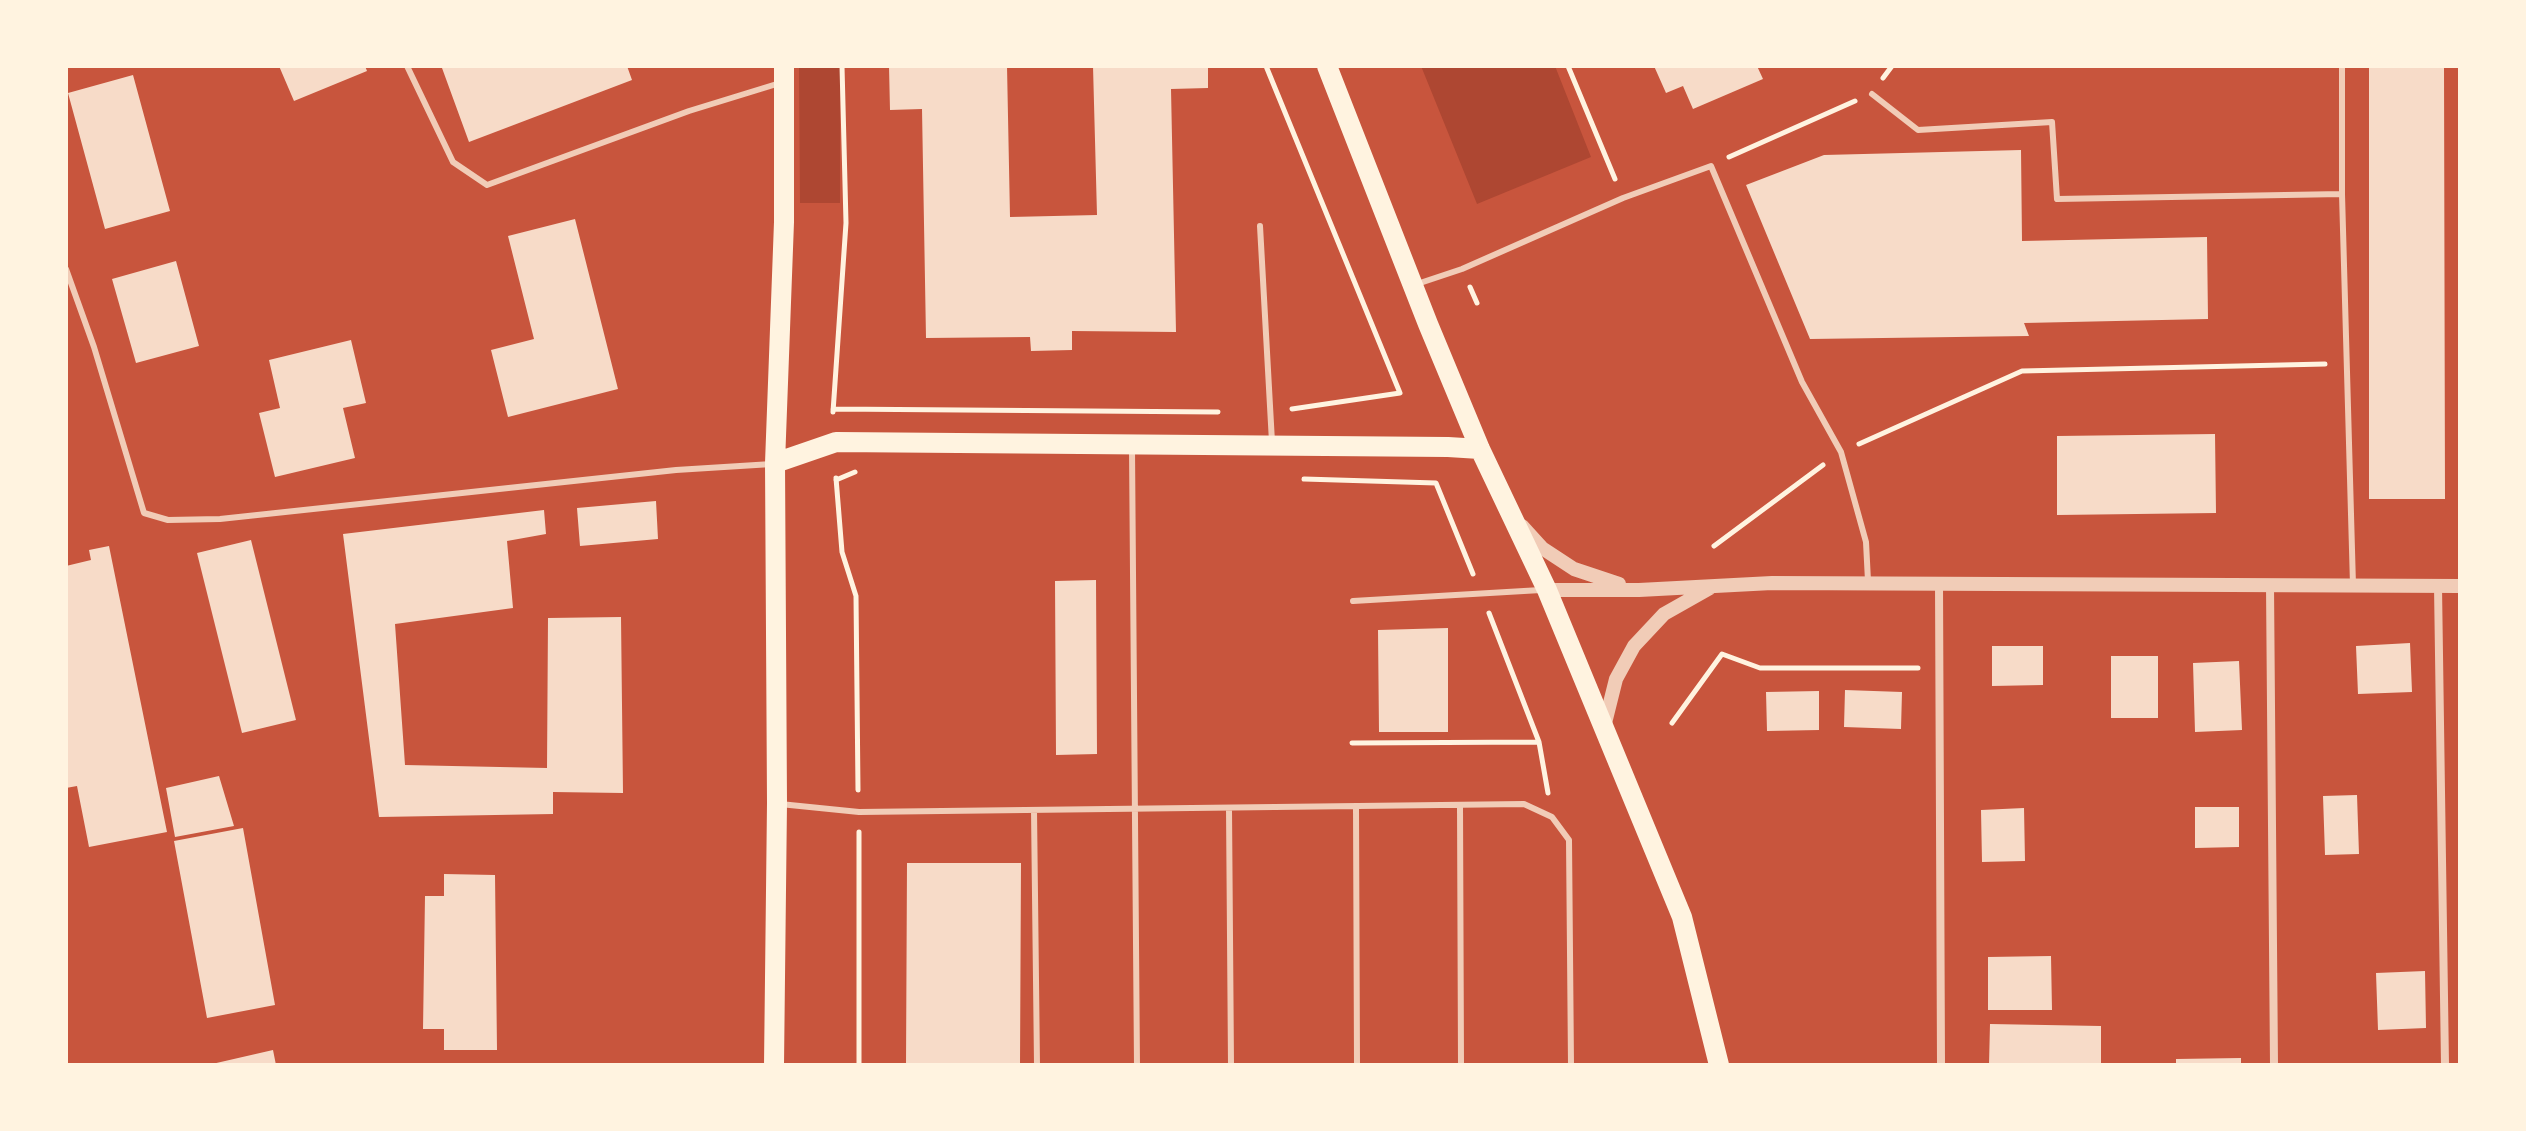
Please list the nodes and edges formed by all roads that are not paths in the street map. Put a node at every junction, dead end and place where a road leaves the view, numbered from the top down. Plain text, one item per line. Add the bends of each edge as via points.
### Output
1 (407, 66) edge
2 (1327, 66) edge
3 (2342, 66) edge
4 (784, 74) edge
5 (1872, 94) road end
6 (2342, 194) junction
7 (1260, 226) dead end
8 (66, 269) edge
9 (1414, 285) junction
10 (1132, 444) junction
11 (1272, 445) junction
12 (1480, 449) junction
13 (775, 463) junction
14 (1511, 515) junction
15 (1868, 584) junction
16 (1939, 584) junction
17 (1717, 585) junction
18 (2353, 585) junction
19 (2270, 586) junction
20 (2438, 586) junction
21 (2460, 586) edge
22 (1547, 590) junction
23 (1639, 590) junction
24 (1353, 601) dead end
25 (1604, 727) junction
26 (777, 803) junction
27 (1460, 805) junction
28 (1356, 806) junction
29 (1229, 808) junction
30 (1135, 809) junction
31 (1034, 810) junction
32 (774, 1065) edge
33 (1037, 1065) edge
34 (1137, 1065) edge
35 (1231, 1065) edge
36 (1357, 1065) edge
37 (1461, 1065) edge
38 (1571, 1065) edge
39 (1719, 1065) edge
40 (1941, 1065) edge
41 (2274, 1065) edge
42 (2445, 1065) edge

1 - 4 lane via 453,162 487,185
2 - 9 main road
3 - 6 lane
4 - 13 main road
5 - 6 lane via 1918,130 2052,122 2057,199
6 - 18 lane
7 - 11 lane
8 - 13 lane via 144,513 168,520
9 - 12 main road
9 - 15 lane via 1711,166 1802,382 1841,452 1866,542
10 - 11 main road
10 - 13 main road via 836,442
10 - 30 lane
11 - 12 main road
12 - 14 main road
13 - 26 main road
14 - 22 main road
14 - 23 street via 1542,548 1574,569
15 - 16 street
15 - 17 street
16 - 19 street
16 - 40 street
17 - 23 street
17 - 25 street via 1664,614 1634,646 1616,679
18 - 19 street
18 - 20 street
19 - 41 street
20 - 21 street
20 - 42 street
22 - 23 street
22 - 24 lane
22 - 25 main road
25 - 39 main road via 1682,917
26 - 31 lane via 859,812
26 - 32 main road
27 - 28 lane
27 - 37 lane
27 - 38 lane via 1524,804 1552,817 1569,840
28 - 29 lane
28 - 36 lane
29 - 30 lane
29 - 35 lane
30 - 31 lane
30 - 34 lane
31 - 33 lane

